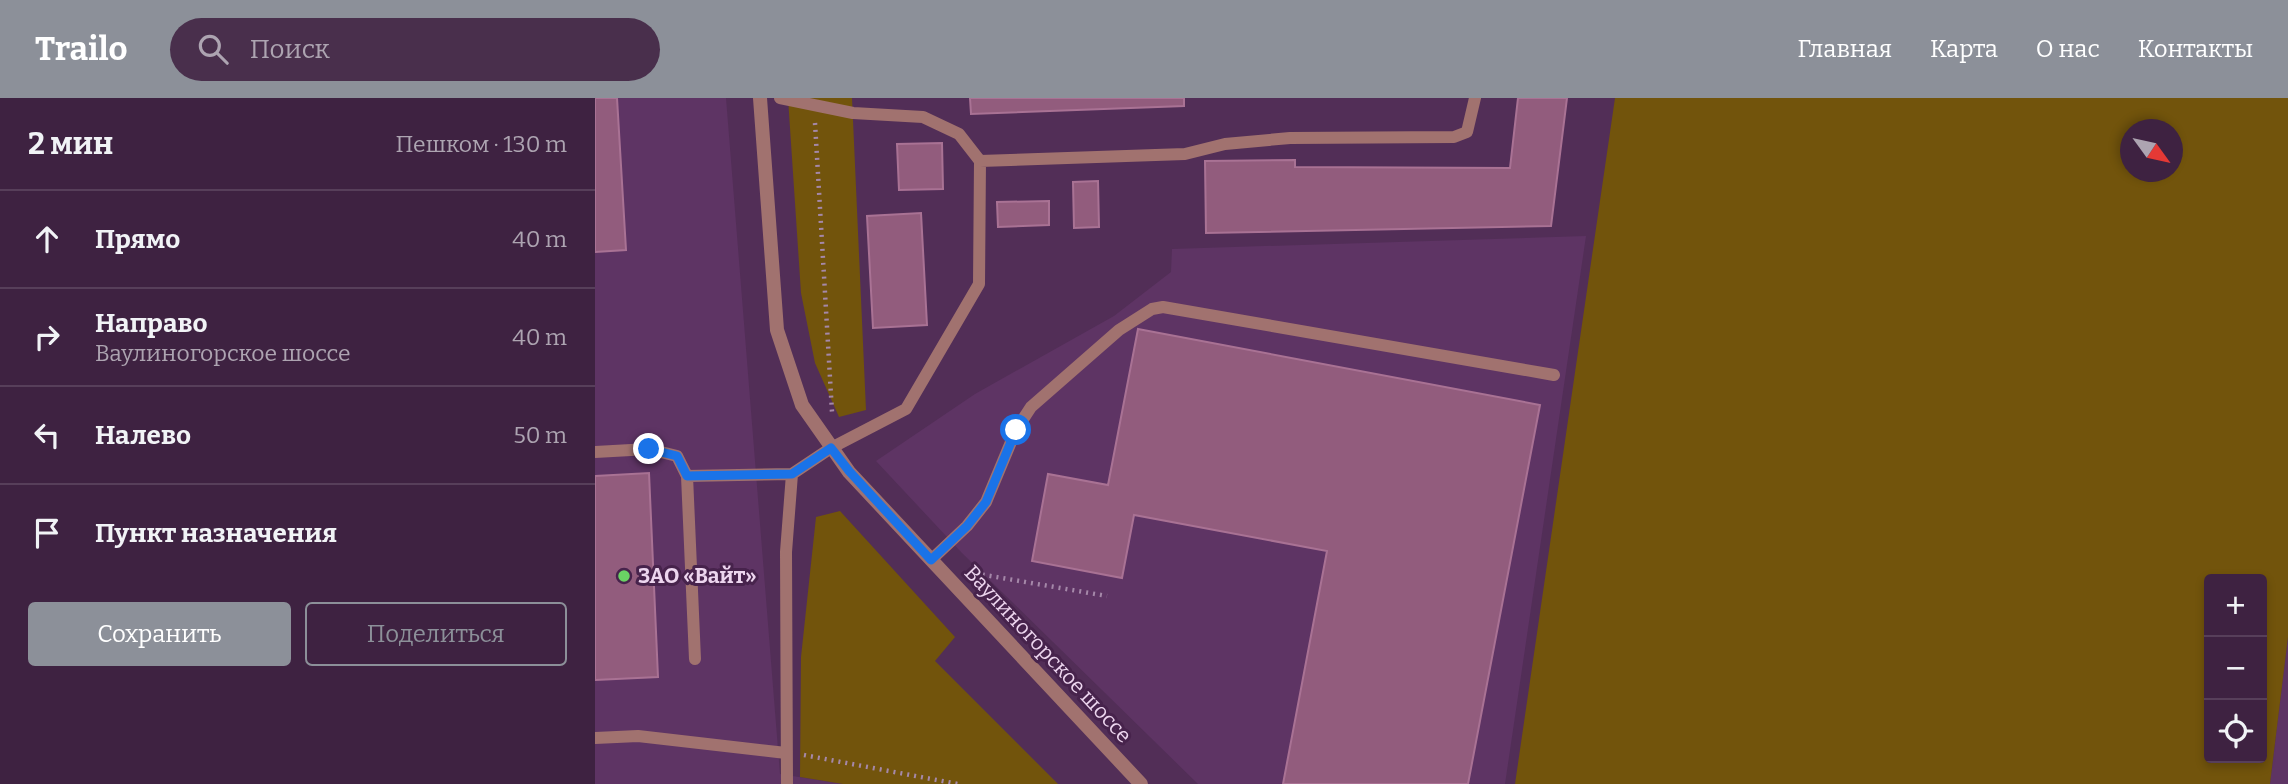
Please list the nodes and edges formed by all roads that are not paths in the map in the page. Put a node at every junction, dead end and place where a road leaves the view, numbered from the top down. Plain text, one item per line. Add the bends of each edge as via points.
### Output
1 (760, 98) edge
2 (781, 98) edge
3 (1475, 98) edge
4 (980, 161) junction
5 (1554, 375) dead end
6 (831, 448) junction
7 (595, 452) edge
8 (792, 474) junction
9 (687, 476) junction
10 (931, 560) junction
11 (695, 659) dead end
12 (595, 738) edge
13 (786, 752) junction
14 (787, 784) edge
15 (1141, 784) edge

1 - 6 street, Ваулиногорское шоссе via 776,330 802,405
2 - 4 lane via 853,113 923,117 959,134
3 - 4 lane via 1467,132 1454,137 1290,138 1225,144 1185,154
4 - 6 lane via 979,284 906,409
5 - 10 lane via 1163,307 1152,309 1119,330 1031,407 1016,430 986,502
6 - 8 lane
6 - 10 street, Ваулиногорское шоссе
7 - 9 lane via 649,449 677,456
8 - 9 lane
8 - 13 lane via 786,552
9 - 11 lane
10 - 15 street, Ваулиногорское шоссе
12 - 13 lane via 638,736
13 - 14 lane

